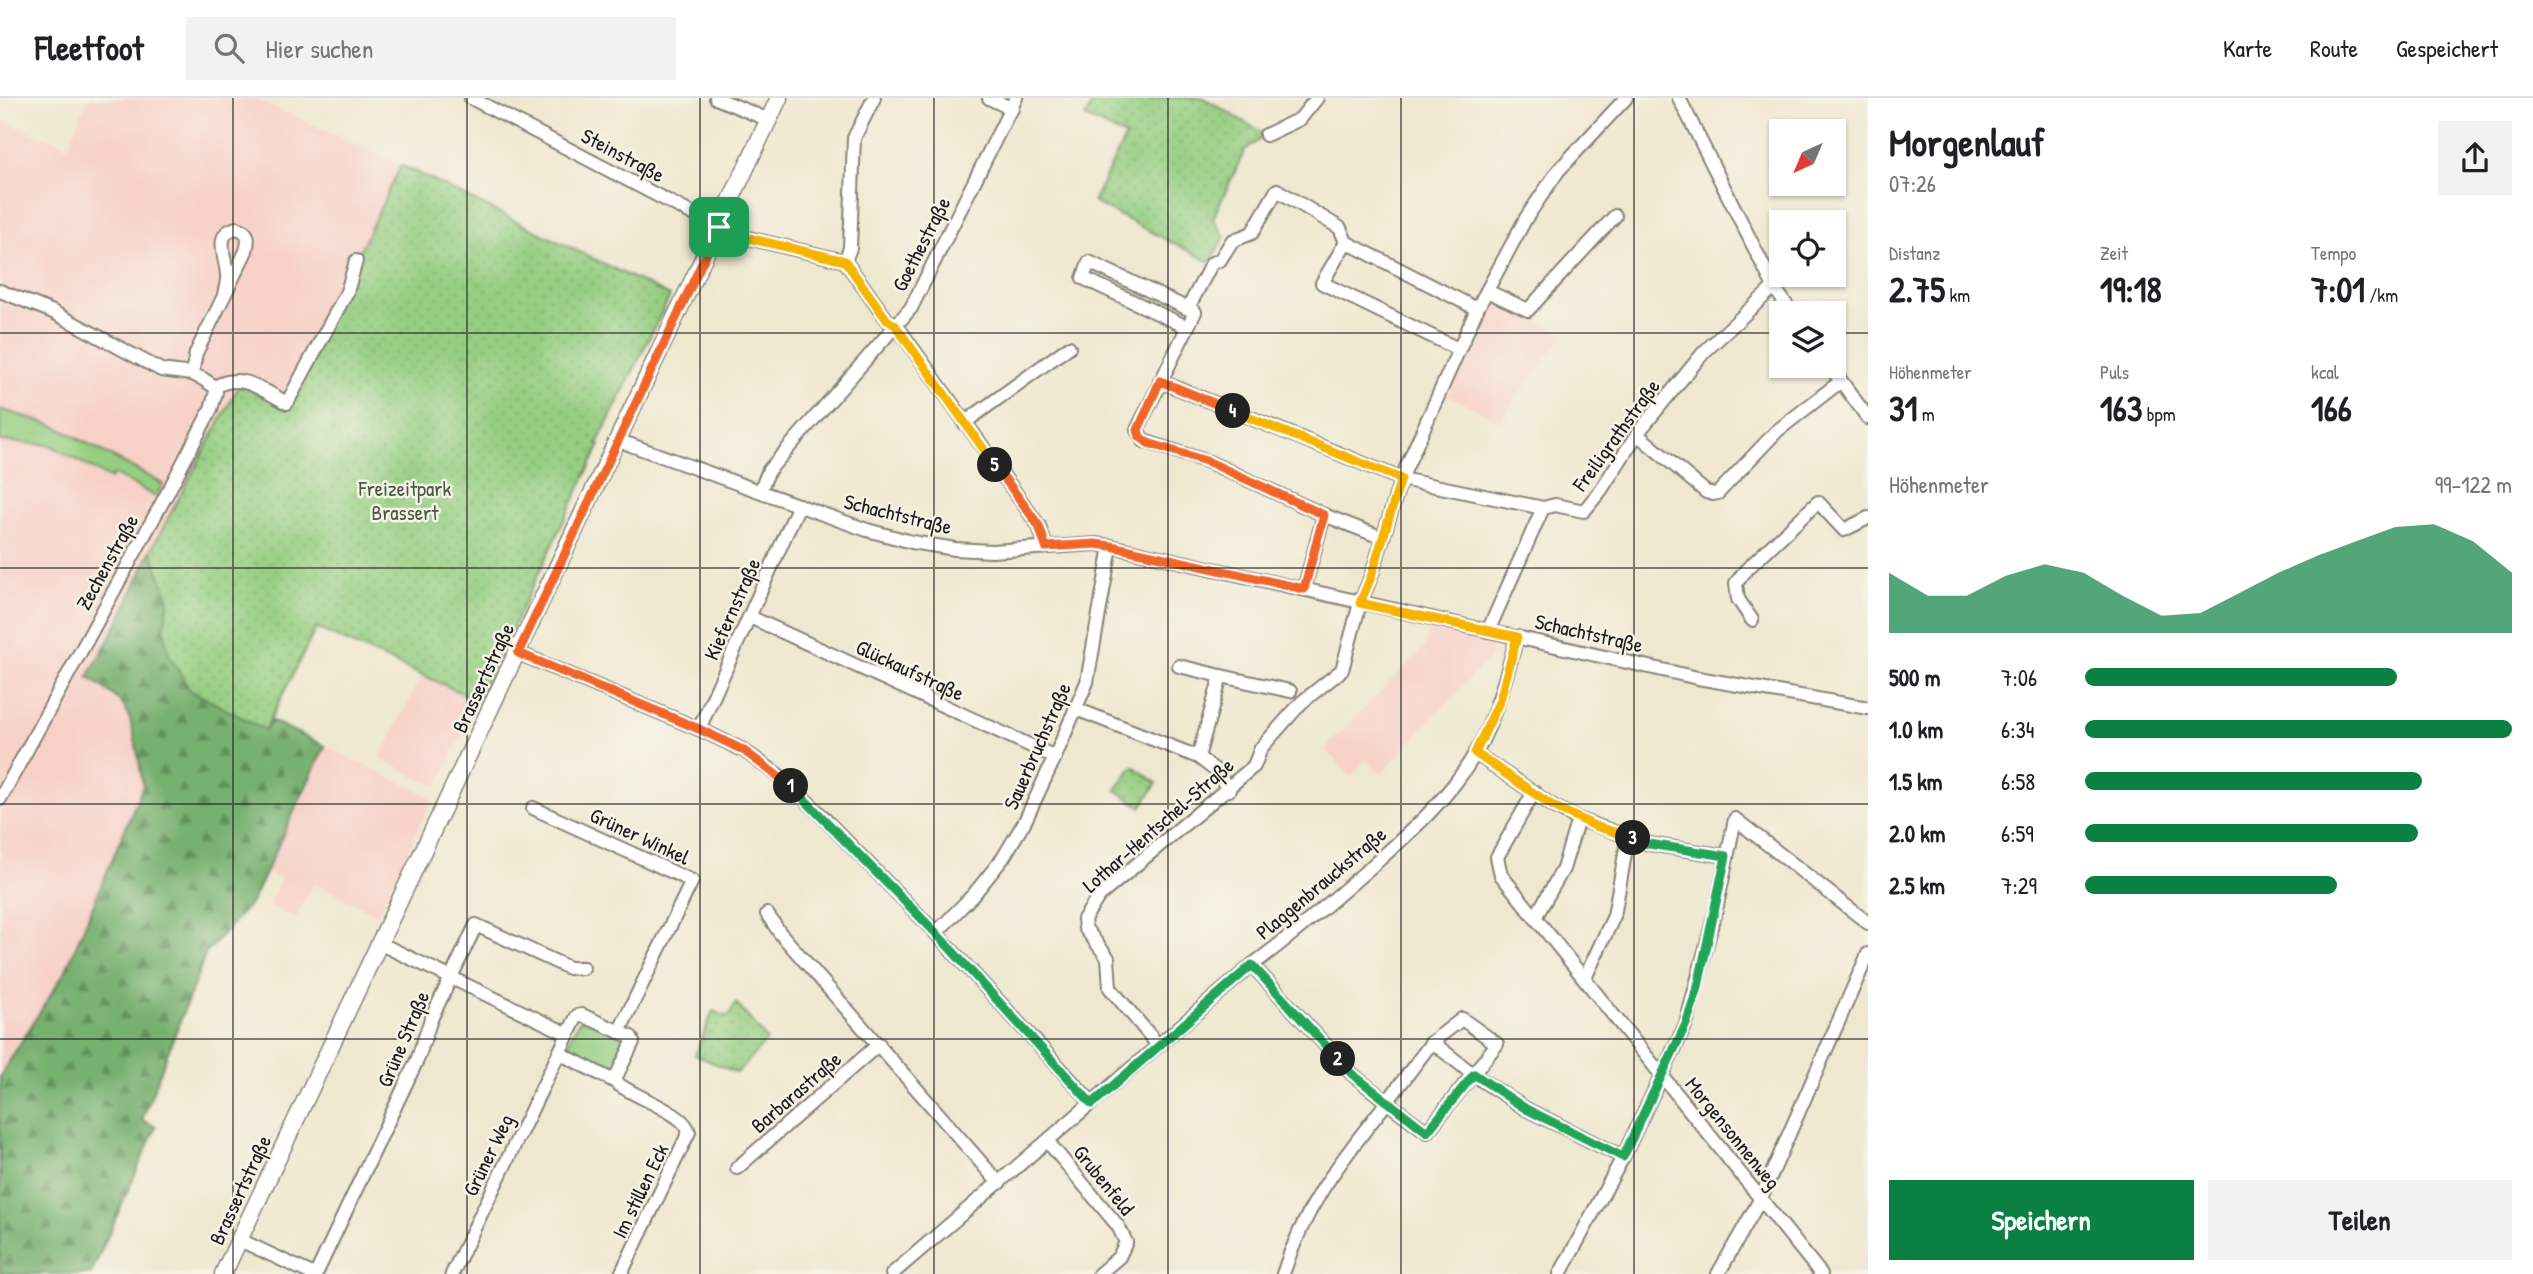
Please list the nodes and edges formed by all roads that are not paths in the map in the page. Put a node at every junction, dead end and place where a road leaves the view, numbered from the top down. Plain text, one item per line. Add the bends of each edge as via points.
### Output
1 (471, 98) edge
2 (716, 98) edge
3 (779, 98) edge
4 (874, 98) edge
5 (989, 98) edge
6 (1317, 98) edge
7 (1626, 98) edge
8 (1679, 98) edge
9 (1014, 103) edge
10 (769, 120) junction
11 (1266, 135) dead end
12 (1615, 215) dead end
13 (719, 227) junction
14 (1346, 242) junction
15 (356, 261) dead end
16 (845, 261) junction
17 (1769, 277) edge
18 (1774, 287) joint
19 (1487, 290) junction
20 (0, 291) edge
21 (224, 295) junction
22 (1784, 301) edge
23 (1476, 309) junction
24 (1191, 310) junction
25 (895, 325) junction
26 (1187, 327) junction
27 (1069, 347) dead end
28 (1458, 349) junction
29 (192, 374) junction
30 (1839, 378) edge
31 (1160, 381) junction
32 (1841, 381) junction
33 (215, 387) junction
34 (1868, 418) edge
35 (964, 423) junction
36 (1637, 434) junction
37 (617, 440) junction
38 (1401, 479) junction
39 (760, 491) junction
40 (799, 506) junction
41 (1543, 509) junction
42 (1324, 515) junction
43 (1868, 518) edge
44 (1382, 538) junction
45 (1111, 546) junction
46 (1046, 547) junction
47 (1304, 589) junction
48 (1360, 603) junction
49 (750, 617) junction
50 (1752, 620) dead end
51 (1488, 631) junction
52 (1517, 637) junction
53 (518, 653) junction
54 (1178, 666) dead end
55 (1221, 676) junction
56 (1290, 691) dead end
57 (1868, 708) edge
58 (1076, 709) junction
59 (699, 729) junction
60 (1475, 753) junction
61 (1055, 757) junction
62 (1198, 757) junction
63 (0, 769) edge
64 (12, 776) junction
65 (1228, 790) junction
66 (1534, 792) junction
67 (0, 799) edge
68 (533, 808) dead end
69 (1578, 819) junction
70 (1628, 837) junction
71 (1726, 856) junction
72 (767, 914) dead end
73 (1536, 916) junction
74 (1868, 923) edge
75 (780, 933) junction
76 (936, 933) junction
77 (770, 943) dead end
78 (381, 944) junction
79 (1868, 954) edge
80 (1252, 965) junction
81 (583, 968) dead end
82 (452, 978) junction
83 (1585, 978) junction
84 (619, 1032) junction
85 (568, 1034) junction
86 (1432, 1042) junction
87 (879, 1044) junction
88 (1158, 1045) junction
89 (559, 1053) junction
90 (1474, 1074) junction
91 (1662, 1076) junction
92 (614, 1081) junction
93 (1387, 1102) junction
94 (1092, 1104) junction
95 (1048, 1142) junction
96 (1623, 1157) junction
97 (737, 1168) dead end
98 (999, 1183) junction
99 (1761, 1198) junction
100 (240, 1240) junction
101 (223, 1274) edge
102 (314, 1274) edge
103 (452, 1274) edge
104 (621, 1274) edge
105 (892, 1274) edge
106 (1099, 1274) edge
107 (1283, 1274) edge
108 (1560, 1274) edge
109 (1718, 1274) edge
110 (1821, 1274) edge

1 - 13 street, Steinstraße
2 - 10 street
3 - 10 main road, Brassertstraße
4 - 16 street via 854,138 850,248
5 - 9 street
6 - 11 street via 1300,119
7 - 19 street, Lothar-Hentschel-Straße via 1558,172 1526,218
8 - 17 street
9 - 25 street, Goethestraße via 915,301
10 - 13 main road, Brassertstraße
12 - 19 street via 1528,310
13 - 16 street, Steinstraße via 731,234
13 - 37 main road, Brassertstraße
14 - 23 street
14 - 24 street via 1340,228 1278,190 1252,233 1231,241 1220,260 1212,262
14 - 28 street via 1322,283
15 - 33 street via 347,292 287,403 242,380 226,380
16 - 25 street
18 - 22 street
18 - 36 street, Freiligrathstraße via 1704,352
19 - 23 street, Lothar-Hentschel-Straße
20 - 29 street via 53,312 161,370
21 - 21 street via 249,240 237,228 223,239
21 - 29 street via 196,353
23 - 28 street, Lothar-Hentschel-Straße
24 - 26 street
24 - 26 street via 1089,262 1083,278
25 - 35 street
25 - 39 street, Goethestraße via 769,470
26 - 31 street
27 - 35 street
28 - 38 street, Lothar-Hentschel-Straße
29 - 33 street
30 - 32 street
31 - 38 street
31 - 42 street via 1138,430 1140,437 1209,462
32 - 34 street
32 - 36 street via 1777,431 1718,493 1706,492
33 - 64 street, Zechenstraße via 211,409
35 - 46 street via 1039,526
36 - 41 street, Freiligrathstraße via 1584,511 1555,506
37 - 39 street, Schachtstraße
37 - 53 main road, Brassertstraße
38 - 41 street
38 - 44 street, Lothar-Hentschel-Straße
39 - 40 street, Schachtstraße
40 - 46 street, Schachtstraße via 912,542 992,551
40 - 49 street, Kiefernstraße
41 - 51 street
42 - 44 street
42 - 47 street
43 - 50 street via 1844,530 1818,502 1736,583 1738,599
44 - 48 street, Lothar-Hentschel-Straße
45 - 46 street, Schachtstraße
45 - 47 street, Schachtstraße
45 - 58 street, Sauerbruchstraße via 1087,682
47 - 48 street, Schachtstraße
48 - 51 street, Schachtstraße
48 - 65 street, Lothar-Hentschel-Straße via 1342,670 1302,702 1261,748 1254,766
49 - 59 street, Kiefernstraße
49 - 61 street, Glückaufstraße
51 - 52 street, Schachtstraße
52 - 57 street, Schachtstraße via 1698,678
52 - 60 street, Plaggenbrauckstraße via 1500,700
53 - 59 street
53 - 78 main road, Brassertstraße
54 - 55 street
55 - 56 street
55 - 62 street
58 - 61 street, Sauerbruchstraße
58 - 62 street
59 - 76 street via 743,750 777,774
60 - 66 street
60 - 80 street, Plaggenbrauckstraße via 1443,799 1407,835
61 - 76 street, Sauerbruchstraße via 1003,858
62 - 65 street
63 - 64 street
64 - 67 street, Zechenstraße
65 - 88 street, Lothar-Hentschel-Straße via 1099,896 1084,919 1084,929 1108,958 1109,983
66 - 69 street
66 - 73 street, Morgensonnenweg via 1497,857 1502,875
68 - 84 street, Grüner Winkel via 692,881
69 - 70 street
69 - 73 street via 1563,869
70 - 71 street
70 - 83 street via 1614,916
71 - 74 street via 1735,818
71 - 91 street via 1697,991
72 - 75 street
73 - 83 street, Morgensonnenweg
75 - 77 street
75 - 87 street
76 - 94 street
78 - 82 street
78 - 100 main road, Brassertstraße
79 - 99 street
80 - 88 street, Plaggenbrauckstraße
80 - 93 street via 1352,1074
81 - 82 street, Grüne Straße via 569,968 476,925
82 - 85 street
82 - 102 street, Grüne Straße
83 - 91 street, Morgensonnenweg
84 - 85 street, Grüner Weg via 582,1014
84 - 92 street via 634,1042
85 - 89 street, Grüner Weg
86 - 90 street
86 - 90 street via 1462,1019 1497,1044
86 - 93 street
87 - 97 street, Barbarastraße
87 - 98 street
88 - 94 street, Plaggenbrauckstraße
89 - 92 street
89 - 103 street, Grüner Weg
90 - 93 street via 1427,1132
90 - 96 street via 1526,1109
91 - 96 street
91 - 99 street, Morgensonnenweg
92 - 104 street, Im stillen Eck via 680,1117 689,1132
93 - 107 street via 1322,1186
94 - 95 street, Plaggenbrauckstraße
95 - 98 street, Plaggenbrauckstraße
95 - 106 street, Grubenfeld via 1118,1226 1126,1242 1119,1257
96 - 108 street
98 - 105 street, Plaggenbrauckstraße
99 - 109 street
99 - 110 street, Morgensonnenweg
100 - 101 main road, Brassertstraße
100 - 102 street

